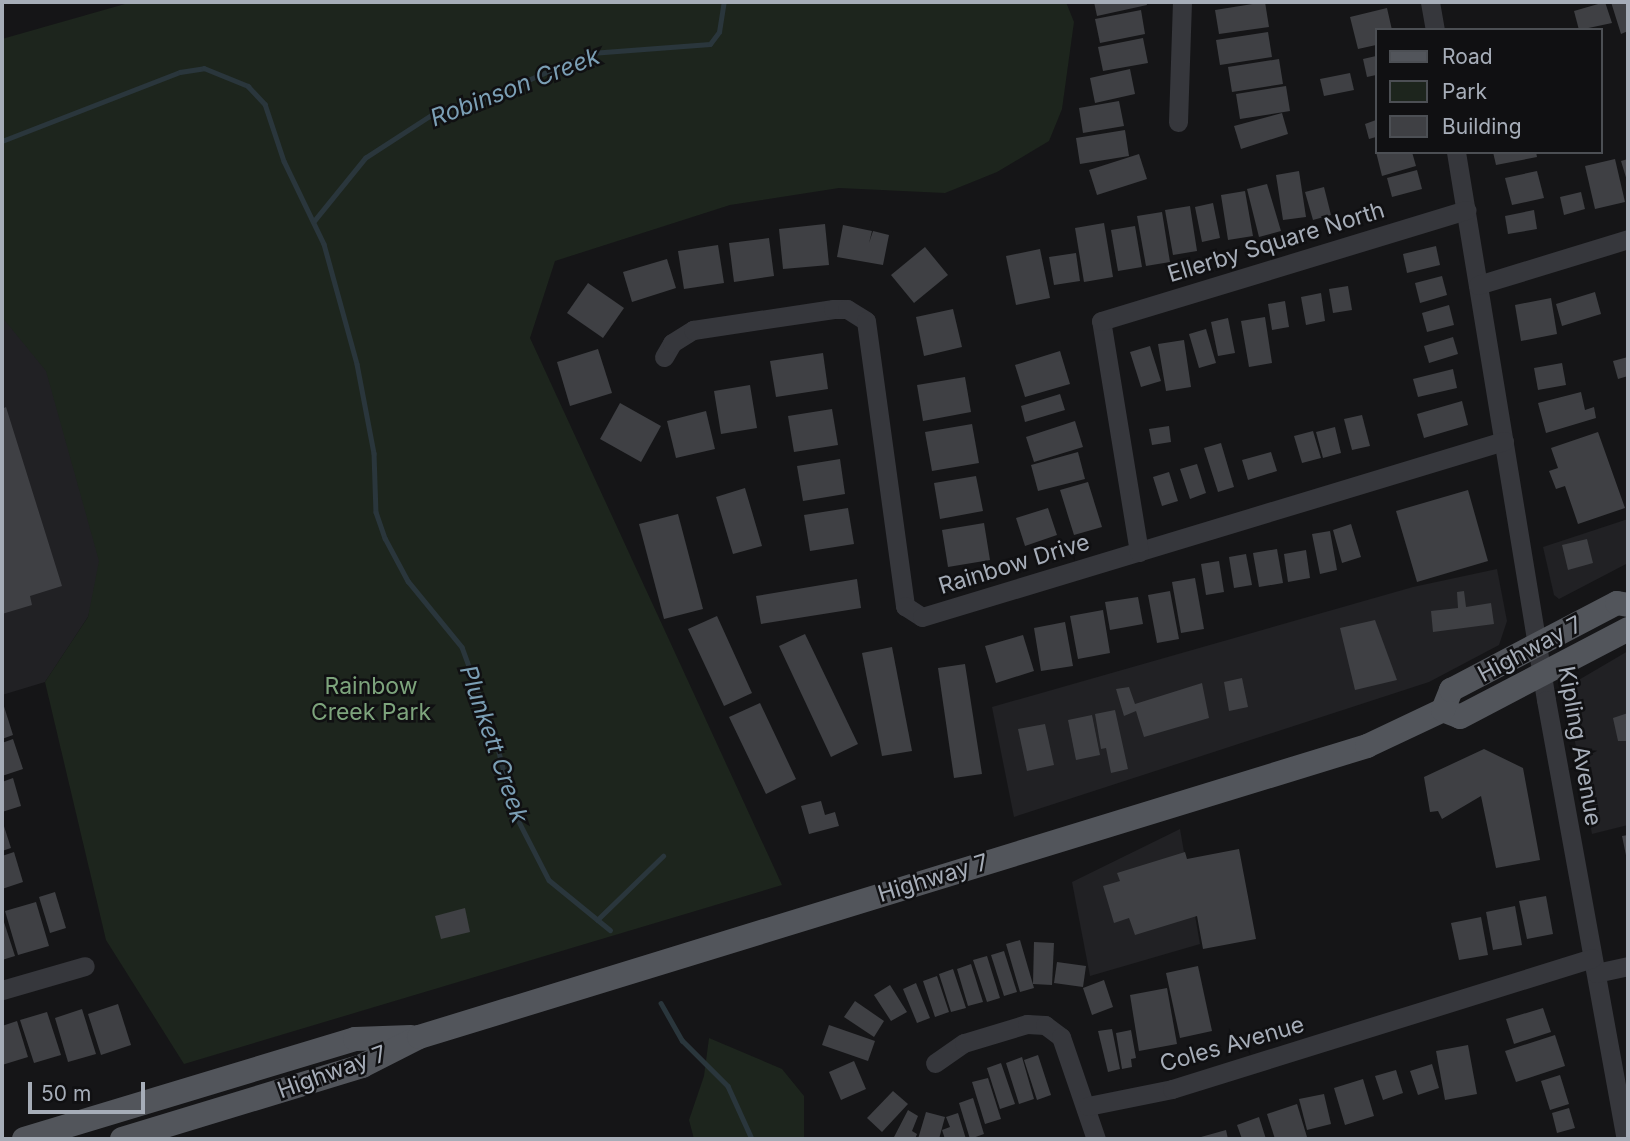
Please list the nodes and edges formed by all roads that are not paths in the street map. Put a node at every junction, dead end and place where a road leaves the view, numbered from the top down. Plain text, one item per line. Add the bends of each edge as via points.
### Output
1 (1182, 2) edge
2 (1433, 3) edge
3 (1435, 28) edge
4 (1178, 122) dead end
5 (1456, 154) edge
6 (1466, 210) junction
7 (1628, 239) edge
8 (1478, 285) junction
9 (664, 357) dead end
10 (1504, 440) junction
11 (1139, 552) junction
12 (1628, 605) edge
13 (1628, 629) edge
14 (1538, 645) junction
15 (1542, 675) junction
16 (1443, 710) junction
17 (1628, 965) edge
18 (85, 966) dead end
19 (1594, 966) junction
20 (2, 990) edge
21 (419, 1037) junction
22 (274, 1063) junction
23 (935, 1063) dead end
24 (255, 1099) junction
25 (1088, 1107) junction
26 (24, 1139) edge
27 (122, 1139) edge
28 (1096, 1139) edge
29 (1626, 1139) edge

1 - 4 street
2 - 3 street
5 - 6 street, Kipling Avenue
6 - 8 street, Kipling Avenue
6 - 11 street, Ellerby Square North via 1101,321
7 - 8 street
8 - 10 street, Kipling Avenue
9 - 11 street, Rainbow Drive via 672,343 693,330 834,309 847,309 866,321 905,606 922,617
10 - 11 street, Rainbow Drive
10 - 14 street, Kipling Avenue
12 - 14 main road, Highway 7 via 1617,603
13 - 15 main road, Highway 7
14 - 15 street, Kipling Avenue
14 - 16 main road, Highway 7 via 1451,690
15 - 16 main road, Highway 7 via 1460,718
15 - 19 street, Kipling Avenue
16 - 21 main road, Highway 7 via 1367,746
17 - 19 street, Coles Avenue
18 - 20 street
19 - 25 street, Coles Avenue via 1172,1089
19 - 29 street, Kipling Avenue
21 - 22 main road, Highway 7 via 355,1039
21 - 24 main road, Highway 7 via 362,1066
22 - 24 main road
22 - 26 main road, Highway 7
23 - 25 street via 964,1043 1027,1024 1045,1025 1061,1037
24 - 27 main road, Highway 7
25 - 28 street

